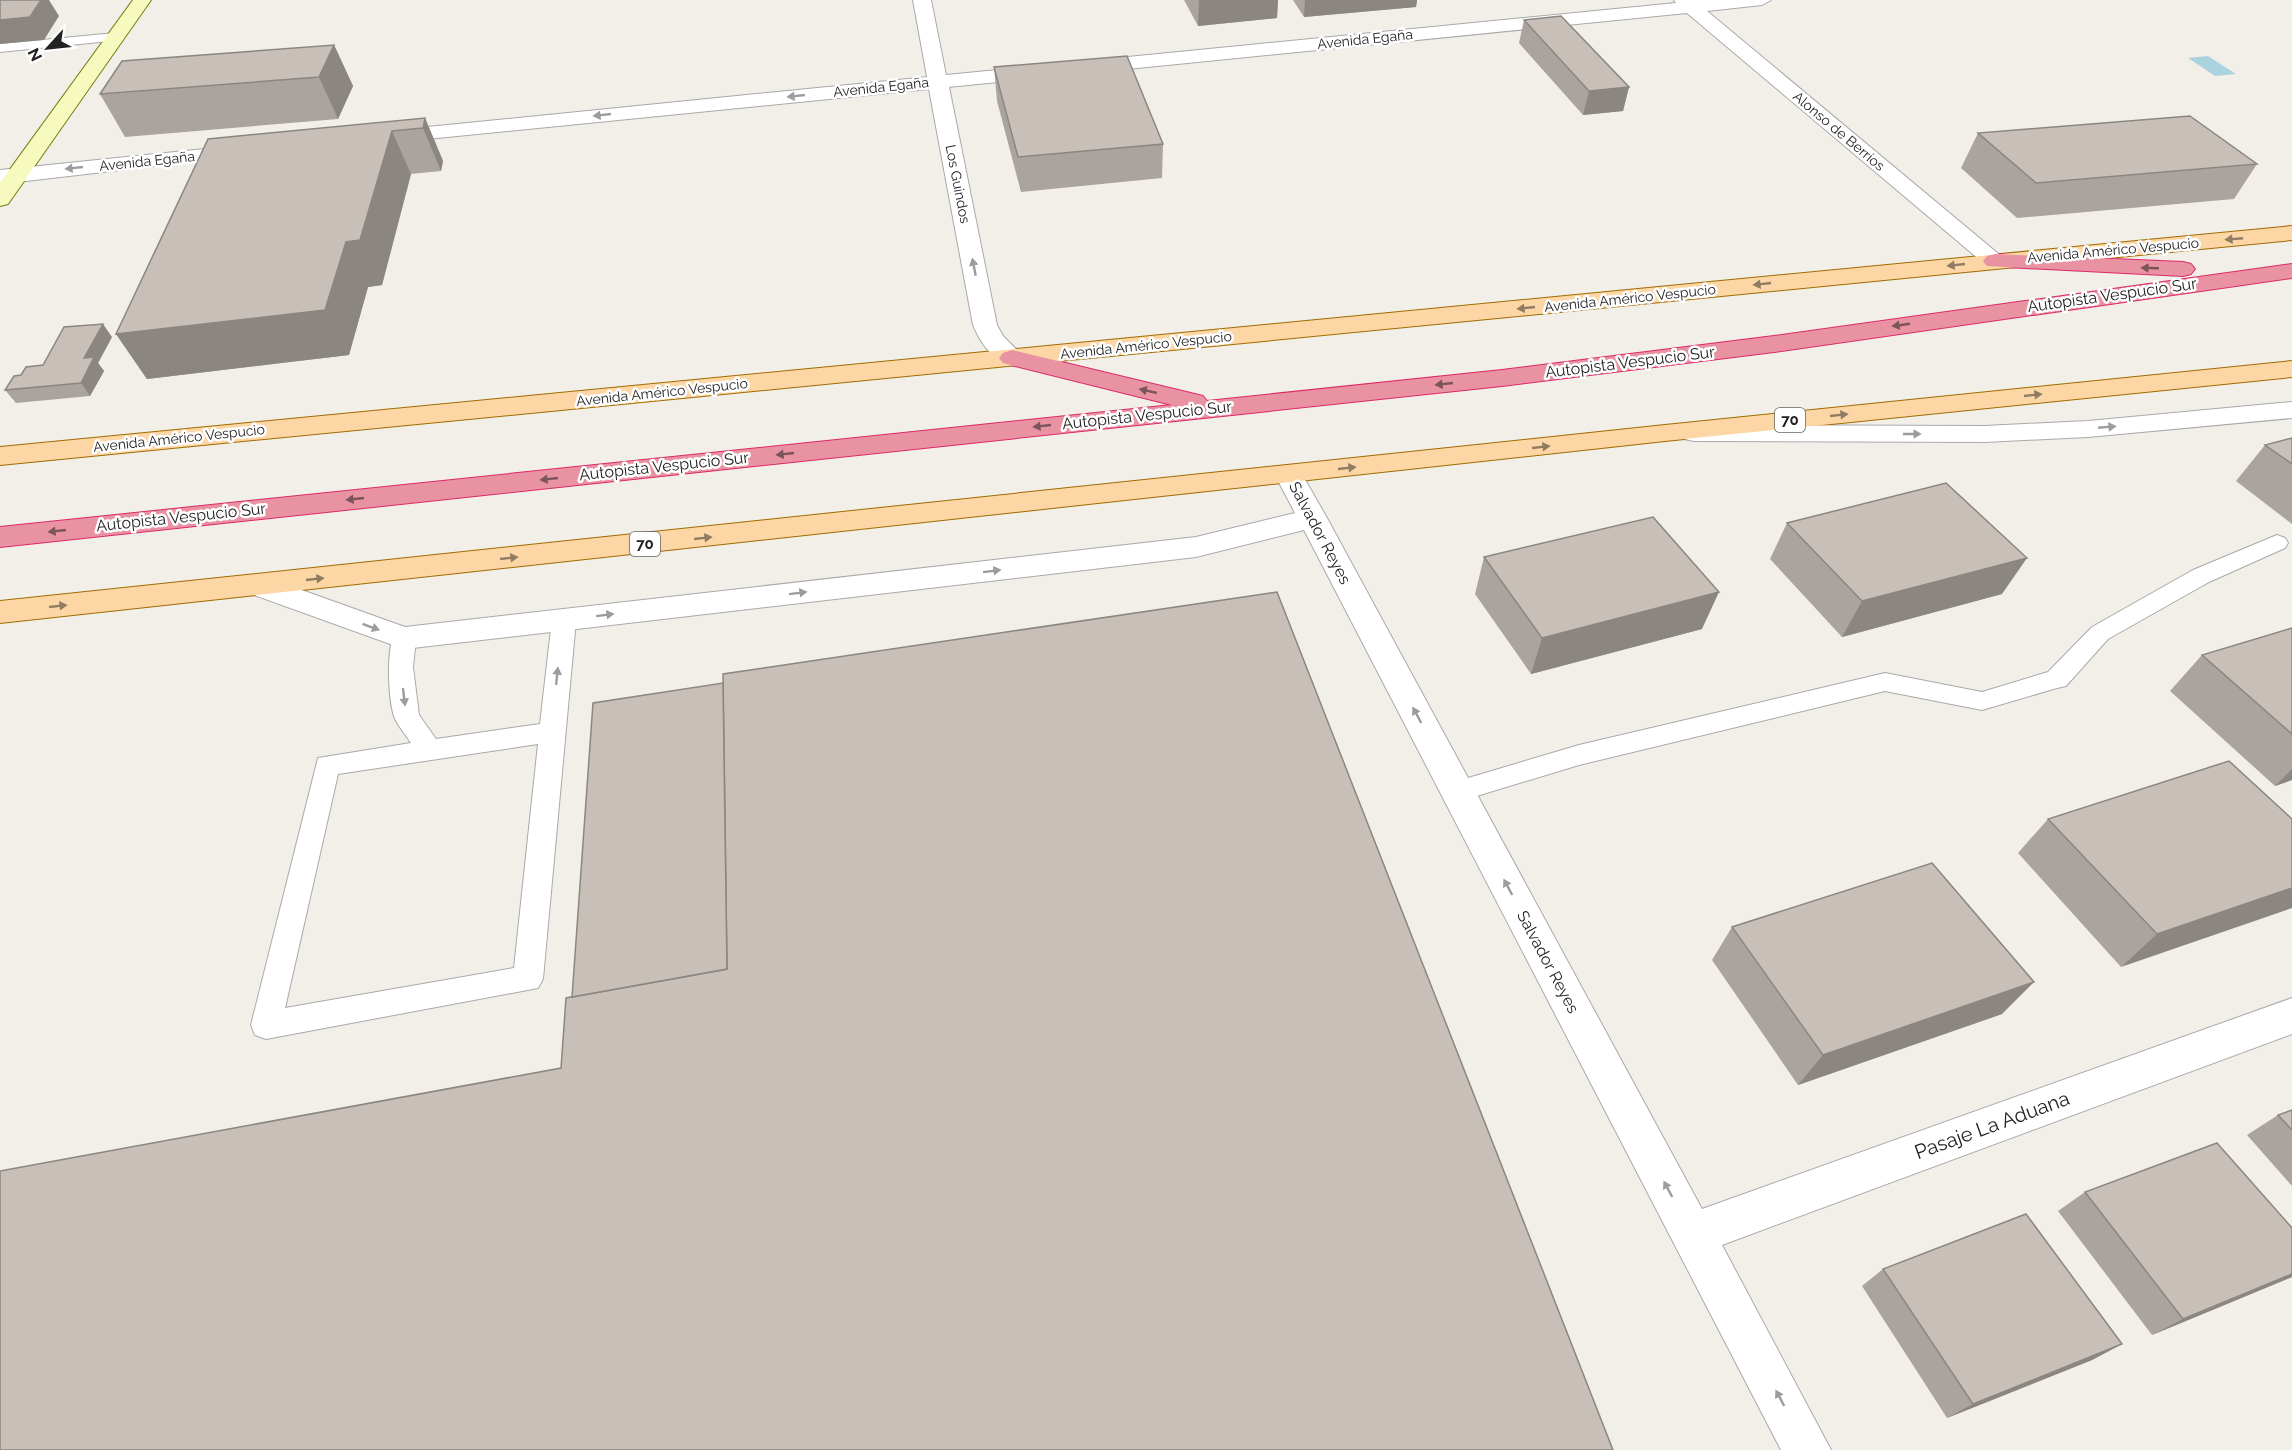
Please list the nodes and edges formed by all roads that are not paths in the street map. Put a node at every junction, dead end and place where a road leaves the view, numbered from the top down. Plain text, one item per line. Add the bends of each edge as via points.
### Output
1 (142, 0) edge
2 (922, 0) edge
3 (1762, 0) edge
4 (1687, 4) edge
5 (115, 37) junction
6 (0, 48) edge
7 (938, 82) junction
8 (369, 139) edge
9 (262, 150) edge
10 (9, 175) edge
11 (0, 199) edge
12 (2292, 233) edge
13 (1995, 261) junction
14 (2282, 272) edge
15 (1012, 358) junction
16 (2292, 369) edge
17 (1226, 407) junction
18 (2292, 410) edge
19 (1665, 433) junction
20 (0, 456) edge
21 (1289, 475) junction
22 (1313, 518) junction
23 (0, 537) edge
24 (2277, 543) dead end
25 (257, 585) junction
26 (0, 612) edge
27 (564, 620) junction
28 (404, 638) junction
29 (552, 732) junction
30 (430, 750) junction
31 (1457, 791) junction
32 (2292, 1016) edge
33 (1692, 1234) junction
34 (1808, 1450) edge

1 - 5 main road
2 - 7 street, Los Guindos
3 - 4 street, Avenida Egaña
4 - 7 street, Avenida Egaña
4 - 13 street, Alonso de Berríos
5 - 6 lane
5 - 10 main road
7 -> 8 street, Avenida Egaña
15 -> 7 street, Los Guindos via 992,340 985,325
9 -> 10 street, Avenida Egaña
10 - 11 main road
12 -> 13 main road, Avenida Américo Vespucio
14 -> 13 highway
13 -> 15 main road, Avenida Américo Vespucio
14 -> 17 highway, Autopista Vespucio Sur via 1774,344
17 -> 15 highway
15 - 20 main road, Avenida Américo Vespucio
19 -> 16 main road, 70
17 -> 23 highway, Autopista Vespucio Sur
19 -> 18 street via 1984,434 2088,429
21 -> 19 main road, 70
21 - 22 street, Salvador Reyes
25 -> 21 main road, 70
27 -> 22 street via 1196,547
31 -> 22 street, Salvador Reyes
24 - 31 lane via 2201,576 2100,633 2057,679 1982,701 1885,682 1579,755
26 -> 25 main road, 70
25 -> 28 street
27 - 28 street
29 -> 27 lane
28 -> 30 lane via 401,667 407,717
29 - 30 lane
29 - 30 lane via 528,979 266,1025 327,765
33 -> 31 street, Salvador Reyes
32 - 33 street, Pasaje La Aduana
34 -> 33 street, Salvador Reyes

